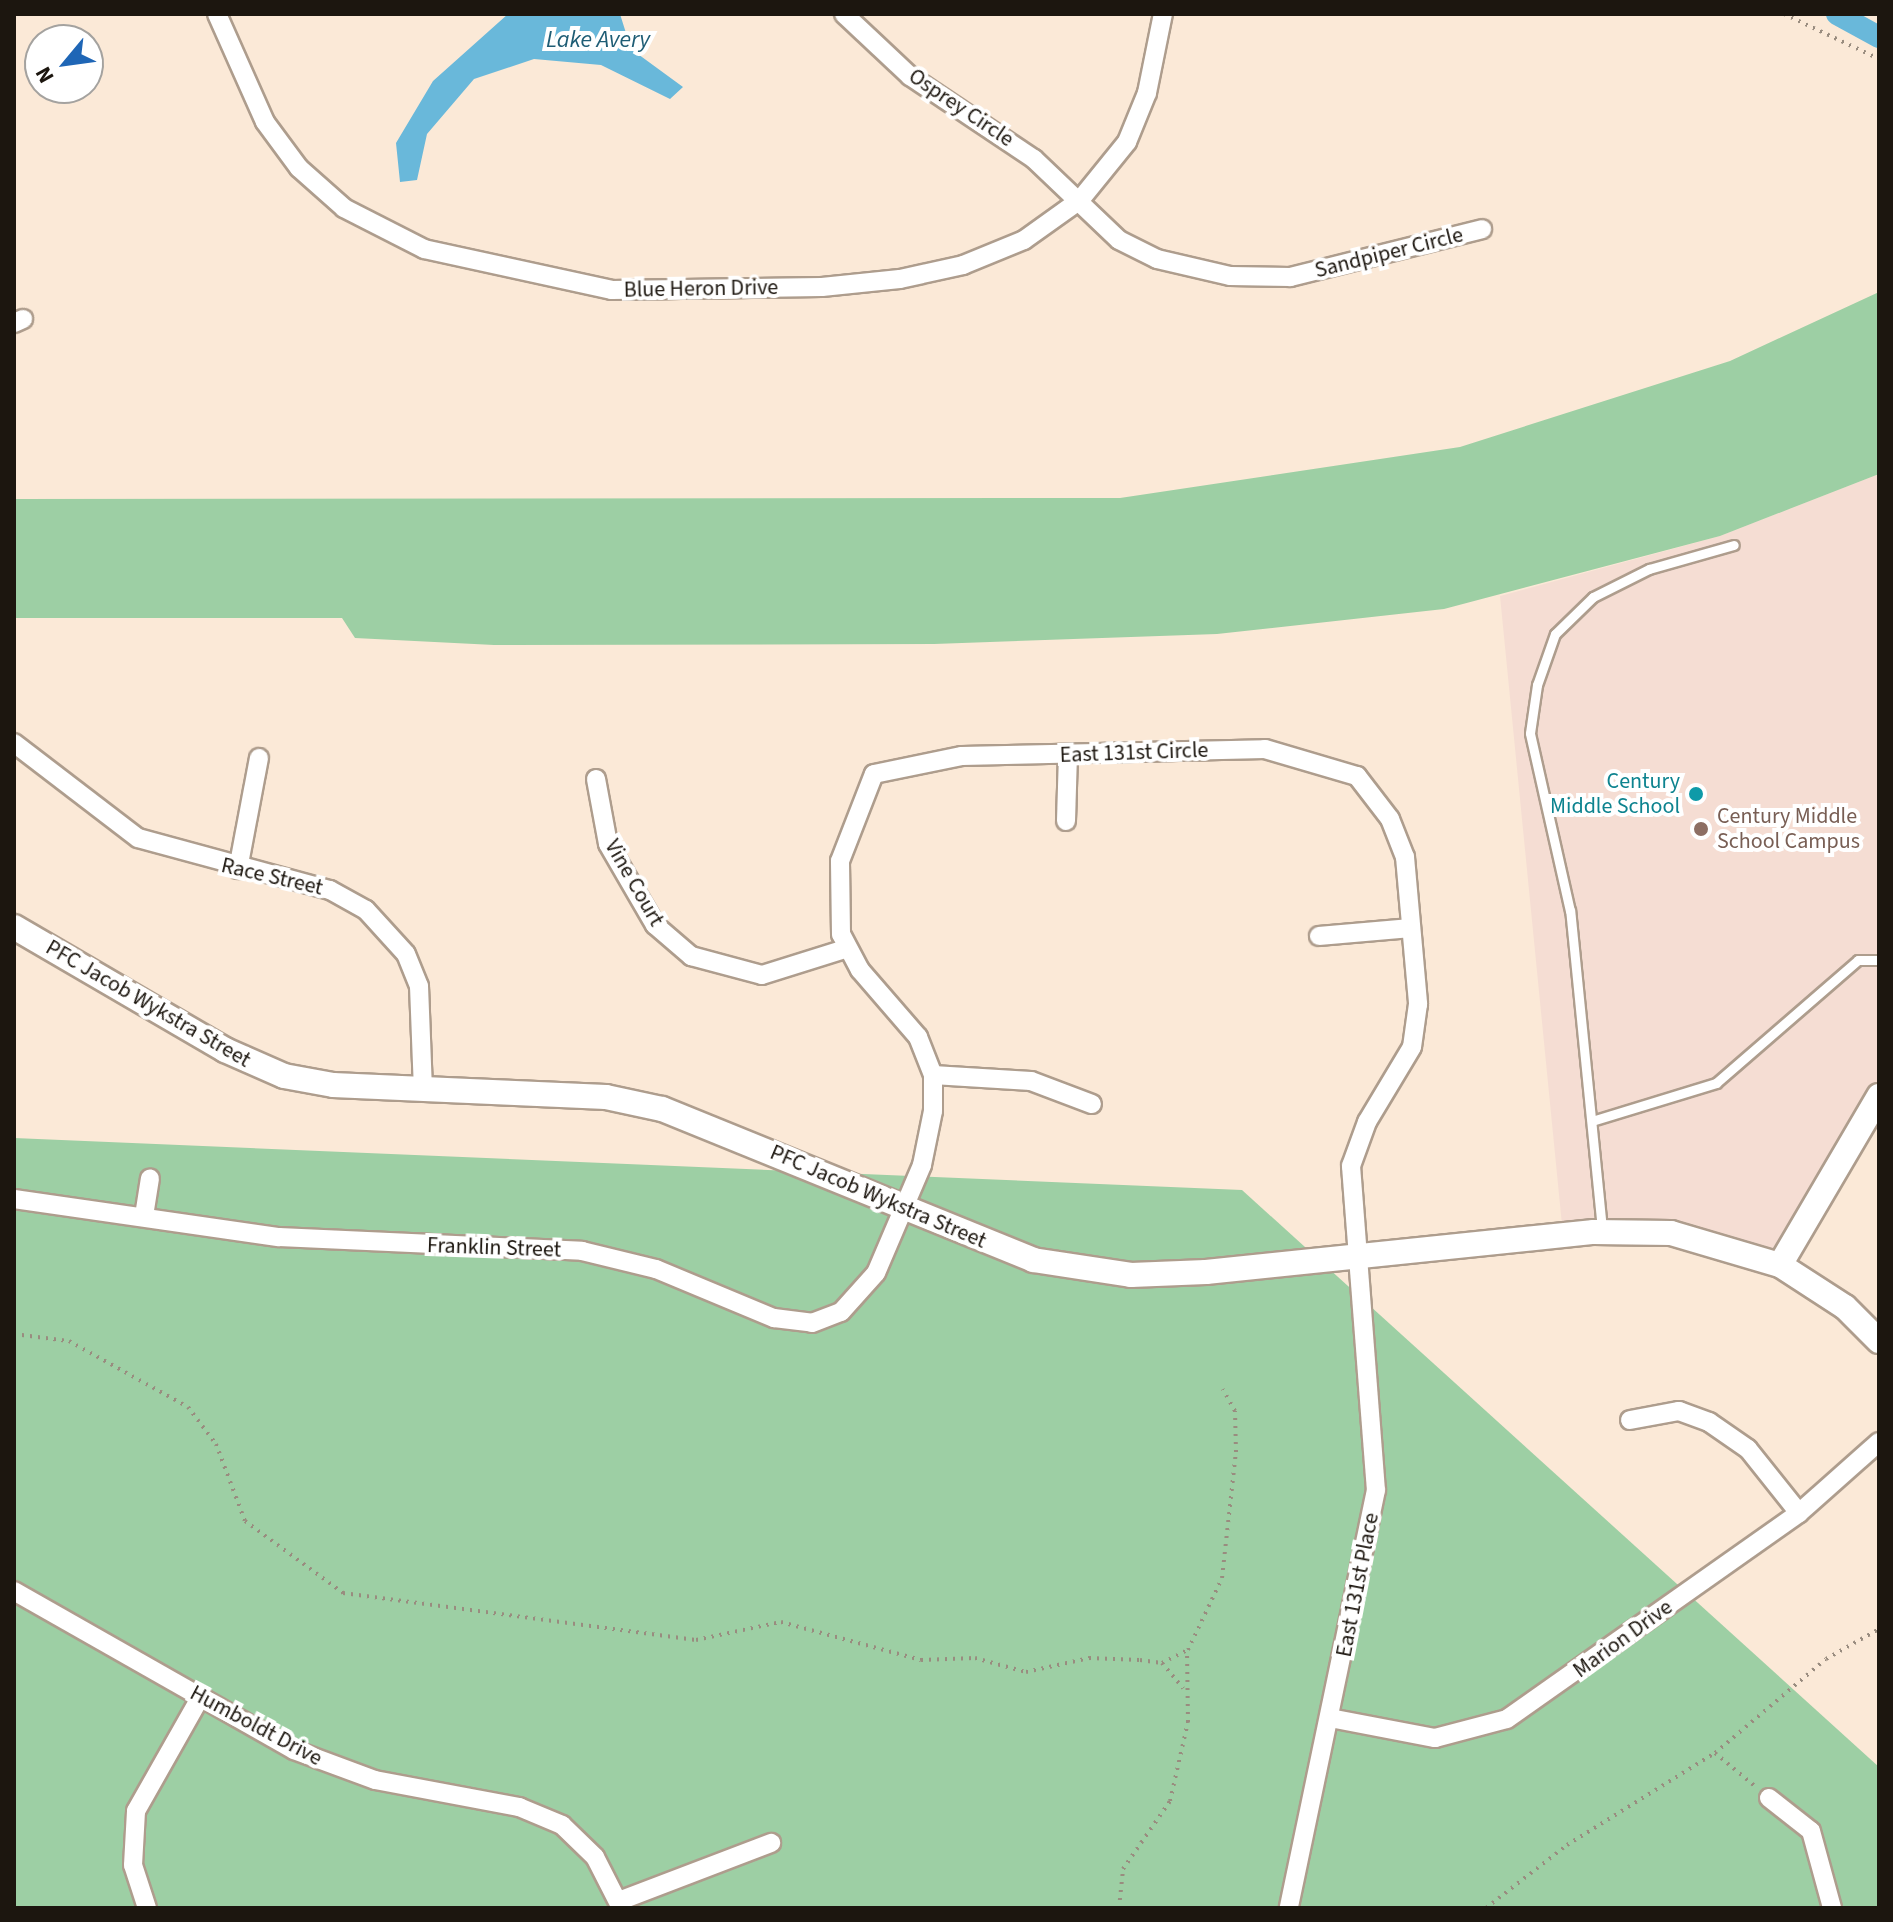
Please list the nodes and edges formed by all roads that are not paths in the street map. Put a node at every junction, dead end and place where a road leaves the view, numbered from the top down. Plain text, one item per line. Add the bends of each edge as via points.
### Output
1 (217, 14) edge
2 (844, 14) edge
3 (1163, 14) edge
4 (1080, 200) junction
5 (1482, 229) dead end
6 (1734, 545) dead end
7 (14, 743) edge
8 (1068, 755) junction
9 (259, 758) dead end
10 (596, 779) dead end
11 (1066, 821) dead end
12 (238, 869) junction
13 (14, 927) edge
14 (1411, 928) junction
15 (1319, 936) dead end
16 (845, 949) junction
17 (1879, 960) edge
18 (933, 1075) junction
19 (423, 1088) junction
20 (1879, 1096) edge
21 (1092, 1104) dead end
22 (1592, 1121) junction
23 (150, 1178) dead end
24 (14, 1199) edge
25 (904, 1211) junction
26 (144, 1216) junction
27 (1602, 1232) junction
28 (1355, 1258) junction
29 (1780, 1265) junction
30 (1879, 1341) edge
31 (1630, 1420) dead end
32 (1879, 1442) edge
33 (1799, 1513) junction
34 (14, 1591) edge
35 (200, 1698) junction
36 (1330, 1718) junction
37 (1769, 1798) road end
38 (771, 1843) dead end
39 (620, 1904) edge
40 (147, 1908) edge
41 (1289, 1908) edge
42 (1832, 1908) edge

1 - 4 street, Blue Heron Drive via 272,133 344,208 424,249 563,285 822,287 900,279 989,256
2 - 4 street, Osprey Circle via 910,76 990,125
3 - 4 street, Blue Heron Drive via 1147,93 1127,142
4 - 5 street, Sandpiper Circle via 1135,249 1205,272 1263,278 1359,265
6 - 22 lane via 1649,569 1593,597 1555,634 1537,685 1530,733 1570,911
7 - 12 street, Race Street via 138,838
8 - 11 street
8 - 14 street, East 131st Circle via 1265,749 1308,755 1357,776 1397,833
8 - 16 street, East 131st Circle via 962,756 874,774 840,861 836,901
9 - 12 street
10 - 16 street, Vine Court via 608,844 655,925 691,956 762,975
12 - 19 street, Race Street via 330,890 385,926 419,986
13 - 19 street, PFC Jacob Wykstra Street via 257,1066 319,1084
14 - 15 street
14 - 28 street, East 131st Circle via 1417,1020 1403,1068 1354,1152
16 - 18 street, East 131st Circle via 918,1037
17 - 22 lane via 1858,960 1716,1083
18 - 21 street via 1031,1081
18 - 25 street, East 131st Circle via 928,1146
19 - 25 street, PFC Jacob Wykstra Street via 606,1097 662,1109
20 - 29 street
22 - 27 lane
23 - 26 street
24 - 26 street, Franklin Street
25 - 26 street, Franklin Street via 857,1299 841,1312 795,1324 656,1269 582,1251 279,1237
25 - 28 street, PFC Jacob Wykstra Street via 1033,1260 1131,1275
27 - 28 street, PFC Jacob Wykstra Street
27 - 29 street, PFC Jacob Wykstra Street via 1671,1233
28 - 36 street, East 131st Place via 1376,1490
29 - 30 street, PFC Jacob Wykstra Street via 1845,1307
31 - 33 street via 1679,1411 1709,1422 1748,1449
32 - 33 street, Marion Drive
33 - 36 street, Marion Drive via 1507,1719 1435,1738
34 - 35 street, Humboldt Drive
35 - 39 street, Humboldt Drive via 341,1769 519,1807 562,1825 595,1857
35 - 40 street via 136,1811 133,1865
36 - 41 street, East 131st Place
37 - 42 street via 1811,1831
38 - 39 street

